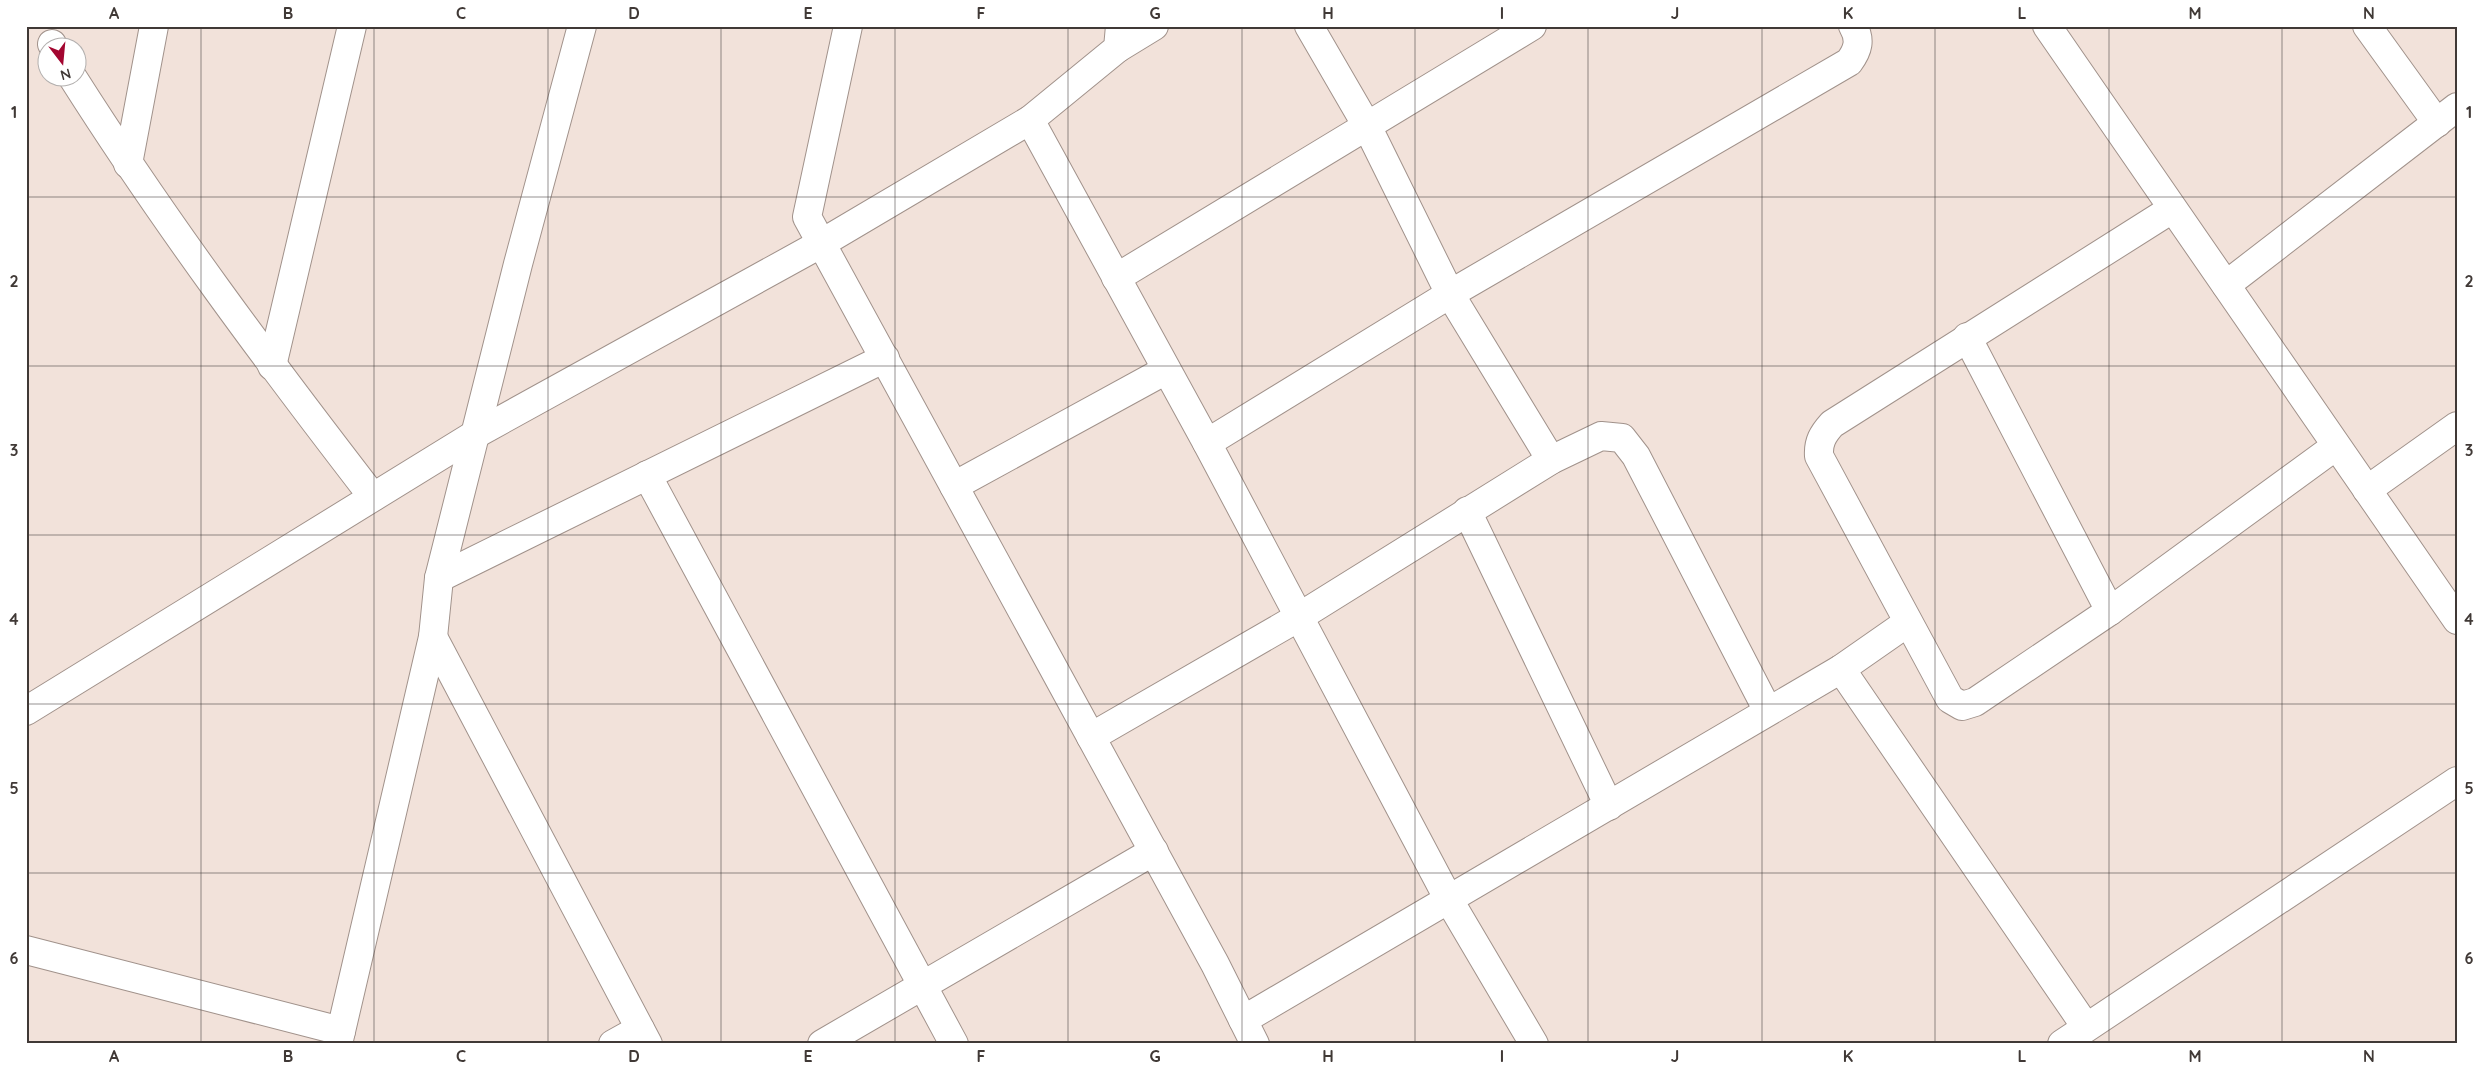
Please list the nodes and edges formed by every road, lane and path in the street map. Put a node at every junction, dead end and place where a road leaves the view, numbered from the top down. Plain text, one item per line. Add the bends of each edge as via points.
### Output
1 (154, 26) edge
2 (352, 26) edge
3 (582, 26) edge
4 (848, 26) edge
5 (1154, 26) edge
6 (1309, 26) edge
7 (1532, 26) edge
8 (1853, 26) edge
9 (2047, 26) edge
10 (2367, 26) edge
11 (1119, 37) edge
12 (79, 88) edge
13 (2447, 115) edge
14 (1030, 120) junction
15 (1367, 126) junction
16 (128, 164) junction
17 (2172, 209) junction
18 (822, 243) junction
19 (1116, 278) junction
20 (2226, 285) junction
21 (1450, 294) junction
22 (1967, 337) junction
23 (884, 358) junction
24 (272, 366) junction
25 (1166, 370) junction
26 (2457, 426) edge
27 (474, 436) junction
28 (1207, 443) junction
29 (2336, 446) junction
30 (1551, 460) junction
31 (647, 475) junction
32 (954, 486) junction
33 (2367, 490) junction
34 (372, 498) junction
35 (1467, 511) junction
36 (439, 578) junction
37 (2110, 612) junction
38 (1300, 617) junction
39 (2457, 620) edge
40 (1907, 623) junction
41 (433, 637) junction
42 (1841, 669) junction
43 (26, 710) edge
44 (1768, 711) junction
45 (1091, 737) junction
46 (2457, 781) edge
47 (1609, 806) junction
48 (1154, 851) junction
49 (1449, 900) junction
50 (26, 950) edge
51 (922, 985) junction
52 (2086, 1027) junction
53 (1249, 1032) edge
54 (644, 1036) edge
55 (339, 1037) edge
56 (613, 1044) edge
57 (822, 1044) edge
58 (954, 1044) edge
59 (1534, 1044) edge
60 (2062, 1044) edge

1 - 16 street
2 - 24 street
3 - 27 street
4 - 18 street via 807,216
5 - 11 street
6 - 15 street
7 - 15 street
8 - 21 street via 1857,33 1858,51 1849,62
9 - 17 street
10 - 13 street
11 - 14 street
12 - 16 street
13 - 20 street
14 - 18 street
14 - 19 street
15 - 19 street
15 - 21 street
16 - 24 street
17 - 20 street
17 - 22 street
18 - 23 street
18 - 27 street
19 - 25 street
20 - 29 street
21 - 28 street
21 - 30 street
22 - 37 street
22 - 40 street via 1832,424 1822,435 1818,446 1819,456
23 - 31 street
23 - 32 street
24 - 34 street
25 - 28 street
25 - 32 street
26 - 33 street
27 - 34 street
27 - 36 street
28 - 38 street
29 - 33 street
29 - 37 street
30 - 35 street
30 - 44 street via 1601,436 1622,438 1636,456
31 - 36 street
31 - 51 street
32 - 45 street
33 - 39 street
34 - 43 street
35 - 38 street
35 - 47 street
36 - 41 street
37 - 40 street via 1974,702 1962,706 1950,699
38 - 45 street
38 - 49 street
40 - 42 street
41 - 54 street
41 - 55 street
42 - 44 street
42 - 52 street
44 - 47 street
45 - 48 street
46 - 52 street
47 - 49 street
48 - 51 street
48 - 53 street
49 - 53 street
49 - 59 street
50 - 55 street
51 - 57 street
51 - 58 street
52 - 60 street
54 - 56 street

